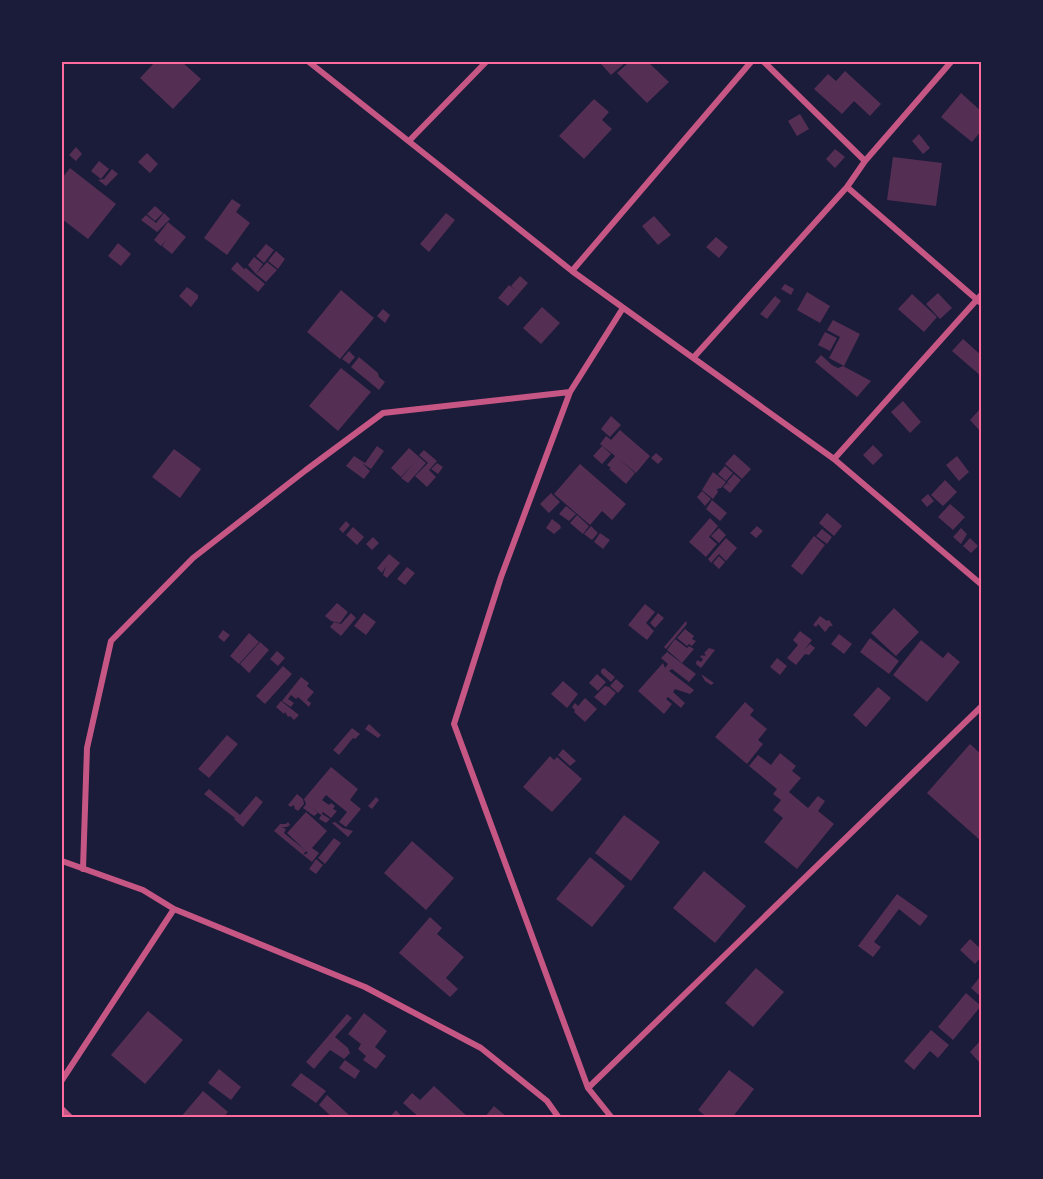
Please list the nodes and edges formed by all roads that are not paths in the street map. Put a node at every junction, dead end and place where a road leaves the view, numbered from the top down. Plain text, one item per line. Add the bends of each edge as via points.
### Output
1 (309, 62) edge
2 (486, 62) edge
3 (751, 62) edge
4 (764, 62) edge
5 (951, 62) edge
6 (409, 141) junction
7 (865, 161) junction
8 (846, 187) junction
9 (572, 271) junction
10 (980, 299) edge
11 (623, 308) junction
12 (694, 357) junction
13 (570, 392) junction
14 (834, 459) junction
15 (981, 585) edge
16 (981, 706) edge
17 (62, 861) edge
18 (83, 869) junction
19 (174, 909) junction
20 (62, 1080) edge
21 (588, 1088) junction
22 (62, 1109) edge
23 (71, 1118) edge
24 (559, 1118) edge
25 (612, 1118) edge

1 - 6 street
2 - 6 street
3 - 9 street
4 - 7 street
5 - 7 street
6 - 9 street
7 - 8 street
8 - 10 street
8 - 12 street
9 - 11 street
10 - 14 street
11 - 12 street
11 - 13 street
12 - 14 street
13 - 18 street via 383,413 193,558 111,641 87,748
13 - 21 street via 501,577 453,724
14 - 15 street
16 - 21 street
17 - 18 street
18 - 19 street via 143,890
19 - 20 street
19 - 24 street via 365,987 481,1048 547,1101
21 - 25 street
22 - 23 street

